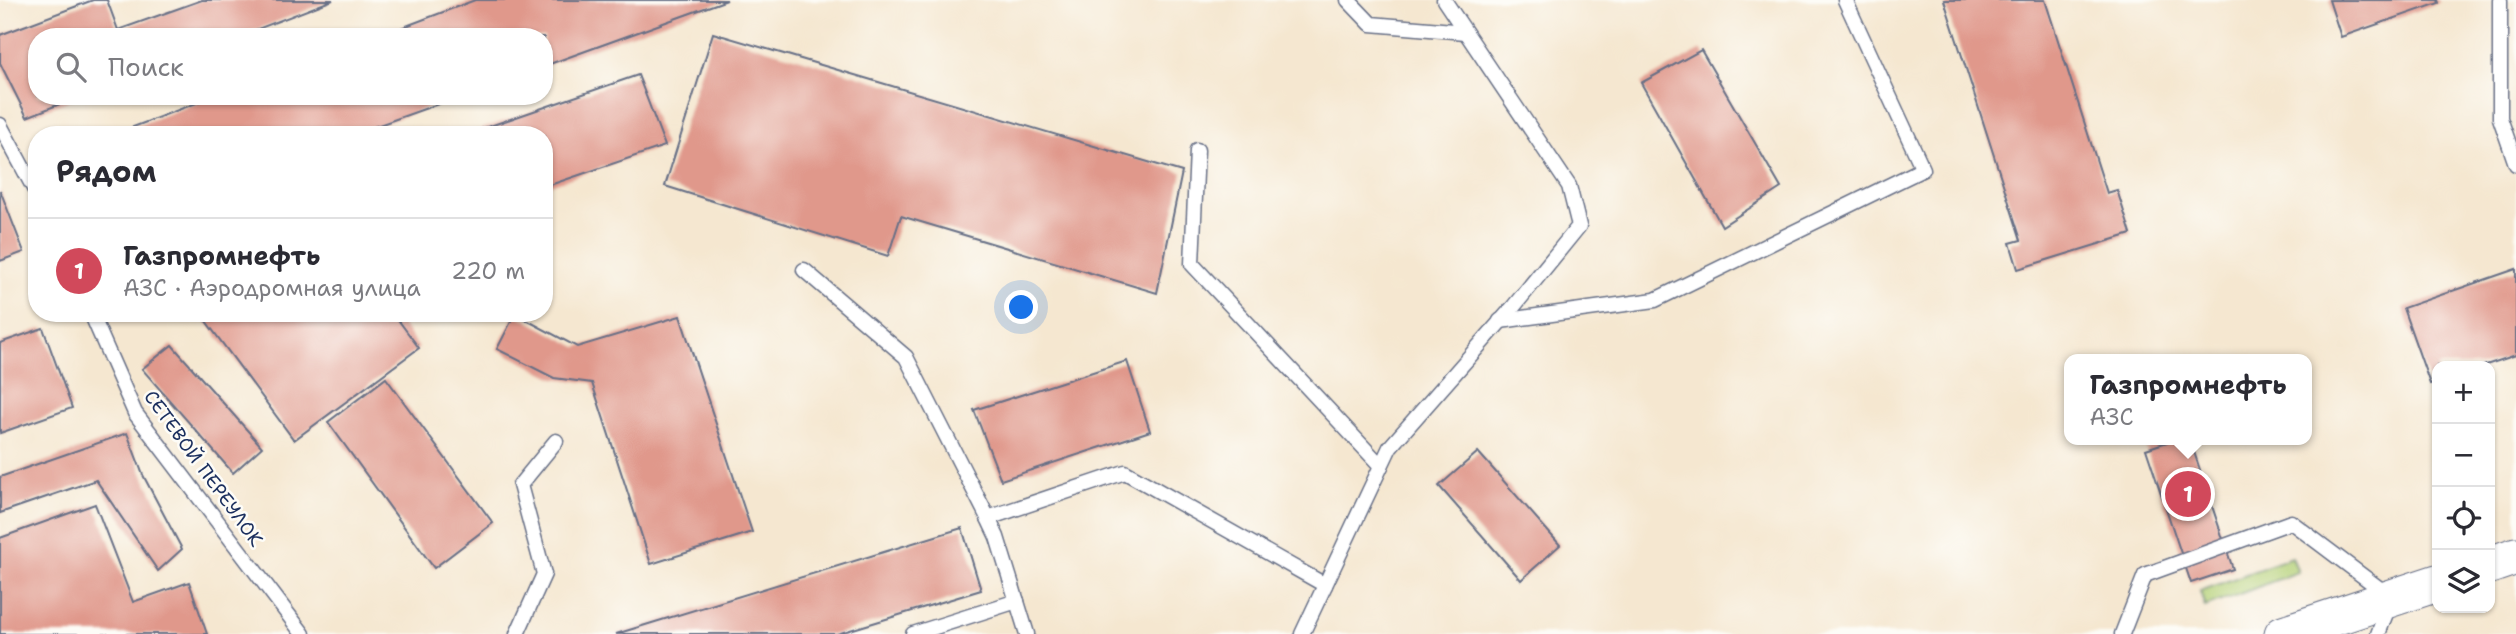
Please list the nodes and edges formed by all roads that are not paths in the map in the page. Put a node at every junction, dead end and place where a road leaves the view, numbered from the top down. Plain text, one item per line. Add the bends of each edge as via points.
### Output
1 (1348, 0) edge
2 (1444, 0) edge
3 (1845, 0) edge
4 (2500, 0) edge
5 (1465, 32) junction
6 (0, 125) edge
7 (1197, 150) dead end
8 (2516, 164) edge
9 (28, 177) edge
10 (804, 270) dead end
11 (1500, 321) junction
12 (95, 322) edge
13 (556, 441) dead end
14 (1381, 466) junction
15 (988, 518) junction
16 (2516, 556) edge
17 (2495, 563) edge
18 (1325, 585) junction
19 (2432, 585) edge
20 (2392, 597) junction
21 (1017, 601) junction
22 (303, 634) edge
23 (517, 634) edge
24 (913, 634) edge
25 (1027, 634) edge
26 (1302, 634) edge
27 (2122, 634) edge
28 (2283, 634) edge
29 (2378, 634) edge

1 - 5 lane via 1371,24
2 - 5 lane
3 - 11 lane via 1923,169 1655,300
4 - 8 lane via 2500,118
5 - 11 lane via 1569,186 1579,226
6 - 9 lane
7 - 14 lane via 1192,264
10 - 15 lane via 906,357
11 - 14 lane via 1390,447
12 - 22 lane, СЕТЕВОЙ ПЕРЕУЛОК via 135,413
13 - 23 lane via 520,485 544,574
14 - 18 lane
15 - 18 lane via 1125,472
15 - 21 lane
16 - 17 street
18 - 26 lane
19 - 20 street
20 - 27 lane via 2291,522 2145,575
20 - 28 street
20 - 29 lane
21 - 24 lane
21 - 25 lane

